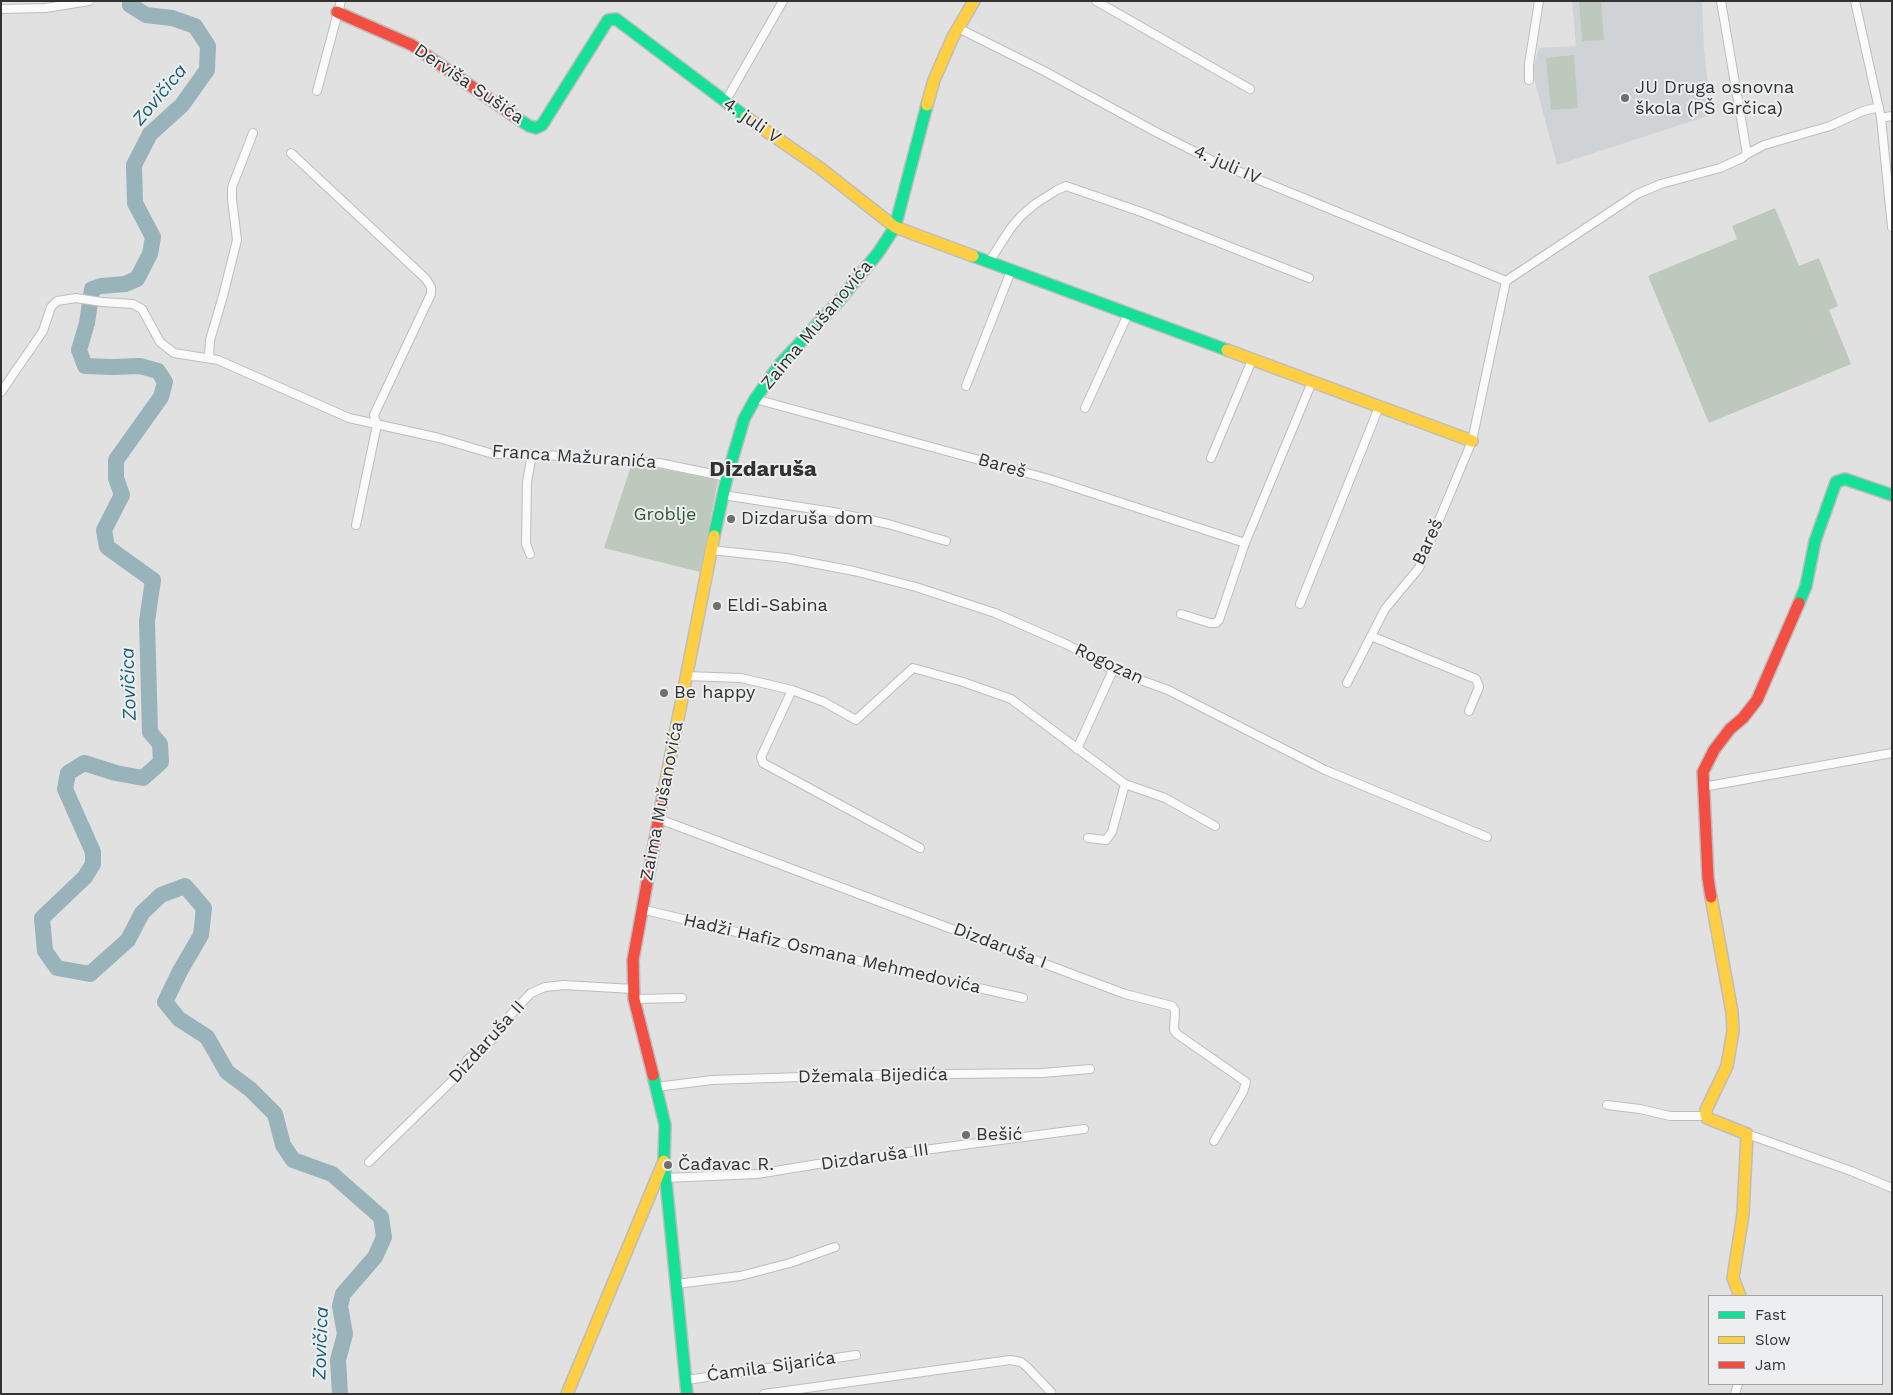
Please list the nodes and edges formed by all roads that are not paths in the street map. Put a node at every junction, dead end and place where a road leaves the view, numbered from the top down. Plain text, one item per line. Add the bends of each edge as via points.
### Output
1 (89, 1) edge
2 (783, 1) edge
3 (974, 1) edge
4 (1096, 1) edge
5 (1539, 1) edge
6 (1721, 1) edge
7 (1854, 1) edge
8 (339, 7) edge
9 (1, 9) edge
10 (608, 20) joint
11 (958, 28) junction
12 (1529, 80) dead end
13 (1250, 89) dead end
14 (317, 91) dead end
15 (725, 102) junction
16 (1879, 107) junction
17 (1892, 116) edge
18 (1881, 118) junction
19 (253, 133) dead end
20 (292, 153) dead end
21 (1747, 154) junction
22 (895, 227) junction
23 (1892, 227) edge
24 (989, 262) junction
25 (1011, 270) junction
26 (1309, 278) dead end
27 (1506, 281) junction
28 (1128, 314) junction
29 (208, 358) junction
30 (1252, 360) junction
31 (1312, 382) junction
32 (966, 386) dead end
33 (1, 392) edge
34 (755, 399) junction
35 (1379, 407) junction
36 (1085, 408) dead end
37 (376, 425) junction
38 (1472, 441) junction
39 (532, 454) junction
40 (1211, 458) dead end
41 (727, 477) junction
42 (723, 495) junction
43 (1892, 495) edge
44 (356, 525) dead end
45 (946, 541) dead end
46 (1245, 542) junction
47 (712, 550) junction
48 (530, 554) dead end
49 (1300, 604) dead end
50 (1181, 614) dead end
51 (1371, 636) junction
52 (1113, 670) junction
53 (686, 676) junction
54 (1346, 683) dead end
55 (792, 690) junction
56 (1469, 711) dead end
57 (1076, 749) junction
58 (1892, 753) edge
59 (1125, 784) junction
60 (1703, 787) junction
61 (659, 818) junction
62 (1215, 826) dead end
63 (1487, 837) dead end
64 (1088, 838) dead end
65 (920, 848) dead end
66 (641, 909) junction
67 (633, 994) junction
68 (682, 998) dead end
69 (1023, 998) dead end
70 (1090, 1069) dead end
71 (656, 1087) junction
72 (1607, 1106) dead end
73 (1706, 1114) junction
74 (1084, 1129) dead end
75 (1747, 1134) junction
76 (1214, 1141) dead end
77 (664, 1161) junction
78 (368, 1162) dead end
79 (666, 1178) junction
80 (1892, 1188) edge
81 (835, 1247) dead end
82 (677, 1284) junction
83 (1740, 1295) edge
84 (856, 1355) dead end
85 (686, 1380) junction
86 (1051, 1392) dead end
87 (567, 1394) edge
88 (688, 1394) edge
89 (764, 1394) edge

1 - 9 street via 46,8
2 - 15 street
3 - 11 street, Zaima Mušanovića
4 - 13 street
5 - 12 street
6 - 21 street
7 - 16 street
8 - 10 street, Derviša Sušića via 412,45 536,128 542,125
8 - 14 street
10 - 15 street, 4. juli V via 616,19
11 - 22 street, Zaima Mušanovića via 934,80
11 - 27 street, 4. juli IV via 1213,160
15 - 22 street, 4. juli V via 820,168
16 - 18 street
16 - 21 street via 1830,126 1764,145
17 - 18 street
18 - 23 street
19 - 29 street via 232,186 237,240
20 - 37 street via 426,278 431,287 431,294 374,415
21 - 27 street via 1720,168 1637,194
22 - 24 street
22 - 34 street, Zaima Mušanovića via 838,302 780,364
24 - 25 street
24 - 26 street via 1021,216 1034,204 1066,186
25 - 28 street
25 - 32 street
27 - 38 street, Bareš
28 - 30 street
28 - 36 street
29 - 33 street, Franca Mažuranića via 174,352 160,342 142,309 133,304 76,298 57,301 51,307 43,331
29 - 37 street, Franca Mažuranića via 349,418
30 - 31 street
30 - 40 street
31 - 35 street
31 - 46 street
34 - 41 street, Zaima Mušanovića via 744,419
34 - 46 street, Bareš via 1049,479
35 - 38 street
35 - 49 street
37 - 39 street, Franca Mažuranića via 439,438 493,454
37 - 44 street
38 - 51 street, Bareš via 1419,568 1385,609
39 - 41 street, Franca Mažuranića via 659,462
39 - 48 street via 527,482 526,544
41 - 42 street, Zaima Mušanovića
42 - 45 street via 832,512
42 - 47 street, Zaima Mušanovića
43 - 60 street via 1845,479 1836,482 1815,541 1806,586 1798,606 1757,700 1714,750 1703,772
46 - 50 street via 1220,620 1210,623
47 - 52 street, Rogozan via 796,560 916,587 995,613 1068,645
47 - 53 street, Zaima Mušanovića
51 - 54 street, Bareš
51 - 56 street via 1476,679 1479,687
52 - 57 street
52 - 63 street, Rogozan via 1168,690 1325,770
53 - 55 street via 741,678
53 - 61 street, Zaima Mušanovića
55 - 57 street via 824,702 856,720 912,668 1011,699
55 - 65 street via 762,757 763,763
57 - 59 street
58 - 60 street
59 - 62 street via 1165,798
59 - 64 street via 1112,832 1106,840
60 - 73 street via 1708,878 1732,1012 1727,1066
61 - 66 street, Zaima Mušanovića
61 - 76 street, Dizdaruša I via 1125,994 1172,1006 1177,1034 1246,1082
66 - 67 street, Zaima Mušanovića via 633,960
66 - 69 street, Hadži Hafiz Osmana Mehmedovića
67 - 68 street, Dizdaruša II
67 - 71 street, Zaima Mušanovića
67 - 78 street, Dizdaruša II via 564,985 544,987 531,993 512,1012 493,1039 466,1060 460,1073
70 - 71 street, Džemala Bijedića via 1042,1073 712,1080
71 - 77 street, Zaima Mušanovića via 665,1124
72 - 73 street via 1670,1116
73 - 75 street via 1708,1118
74 - 79 street, Dizdaruša III via 757,1174
75 - 80 street
75 - 83 street via 1743,1214 1733,1278
77 - 79 street
77 - 87 street
79 - 82 street
81 - 82 street via 740,1276
82 - 85 street
84 - 85 street, Ćamila Sijarića
85 - 88 street
86 - 89 street, Ćamila Sijarića via 1021,1362 1010,1360

